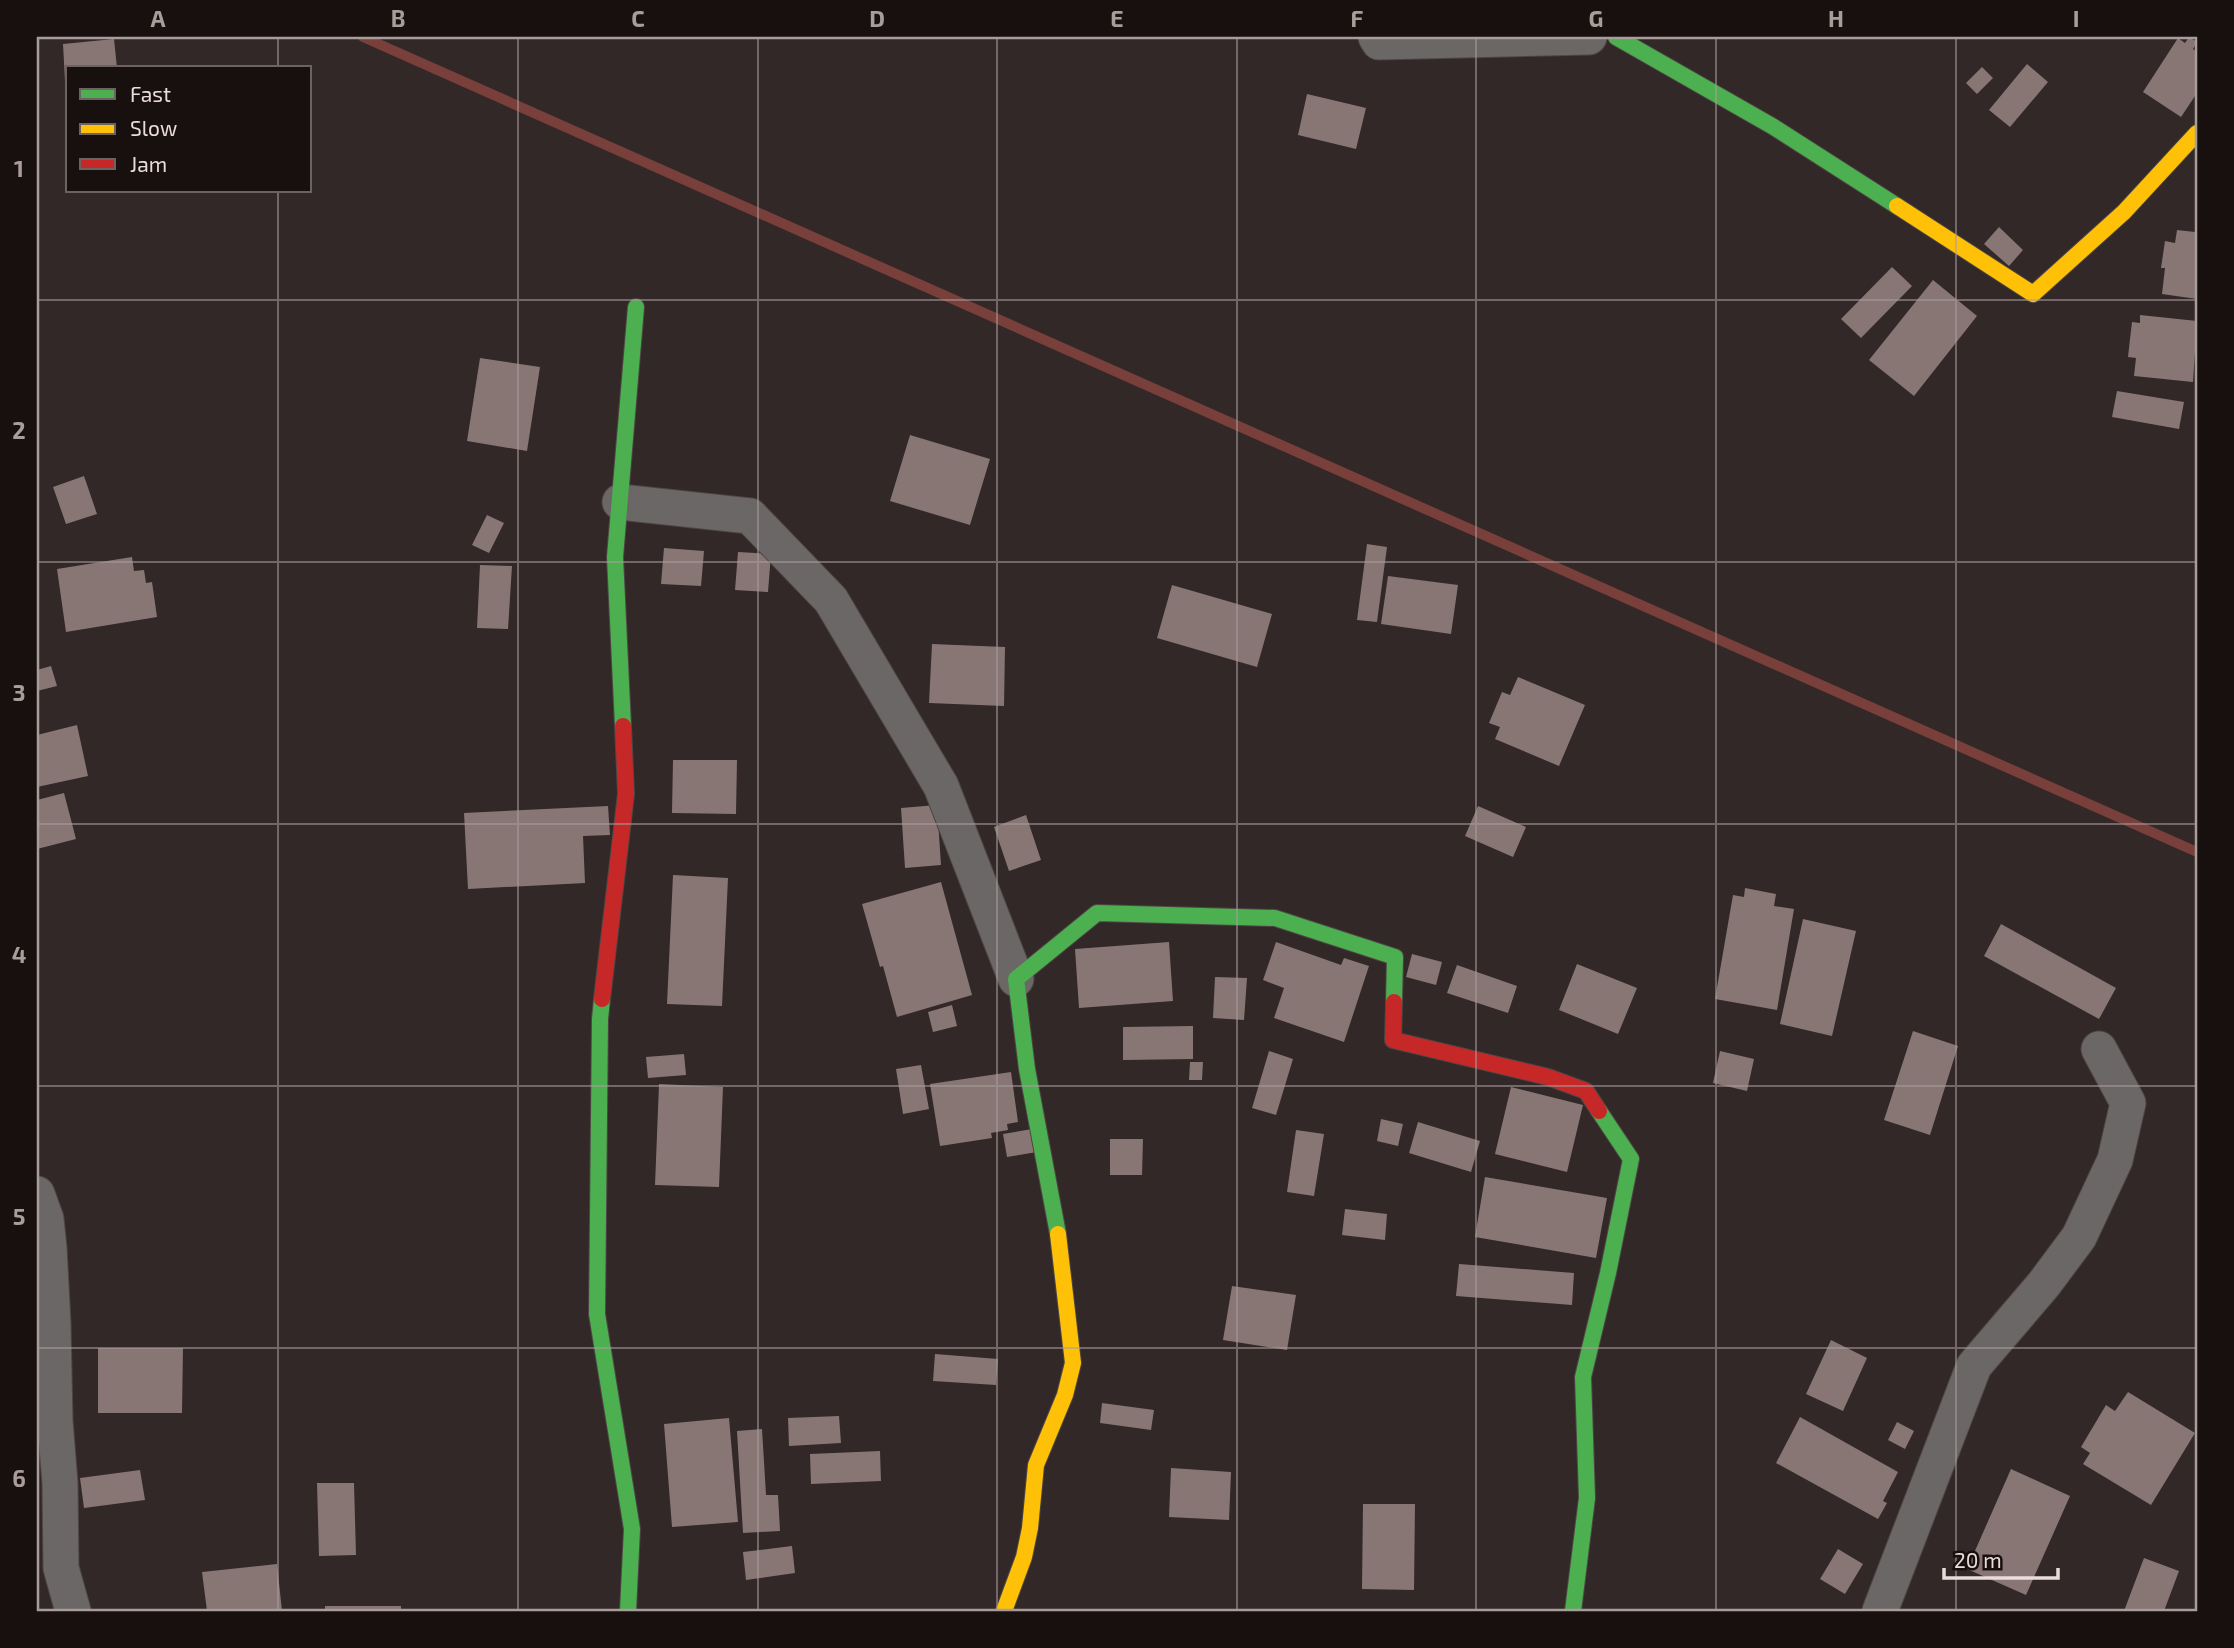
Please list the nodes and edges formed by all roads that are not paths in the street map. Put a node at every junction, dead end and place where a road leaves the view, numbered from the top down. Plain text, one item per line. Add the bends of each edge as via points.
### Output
1 (1376, 37) edge
2 (1588, 37) edge
3 (1616, 37) edge
4 (2197, 133) edge
5 (636, 307) dead end
6 (620, 502) junction
7 (1016, 979) junction
8 (2099, 1049) dead end
9 (37, 1194) edge
10 (73, 1611) edge
11 (628, 1611) edge
12 (1004, 1611) edge
13 (1573, 1611) edge
14 (1880, 1611) edge

1 - 2 street via 1379,42
3 - 4 street via 1772,126 2034,294 2124,212
5 - 6 street
6 - 7 street via 750,516 831,600 941,786
6 - 11 street via 615,557 626,793 600,1019 597,1314 632,1529
7 - 12 street via 1027,1069 1055,1211 1073,1363 1036,1465 1024,1557
7 - 13 street via 1097,913 1275,918 1395,957 1393,1040 1548,1077 1586,1091 1631,1159 1583,1377 1587,1498
8 - 14 street via 2128,1103 2115,1160 2079,1237 1974,1366
9 - 10 street via 49,1248 61,1568

